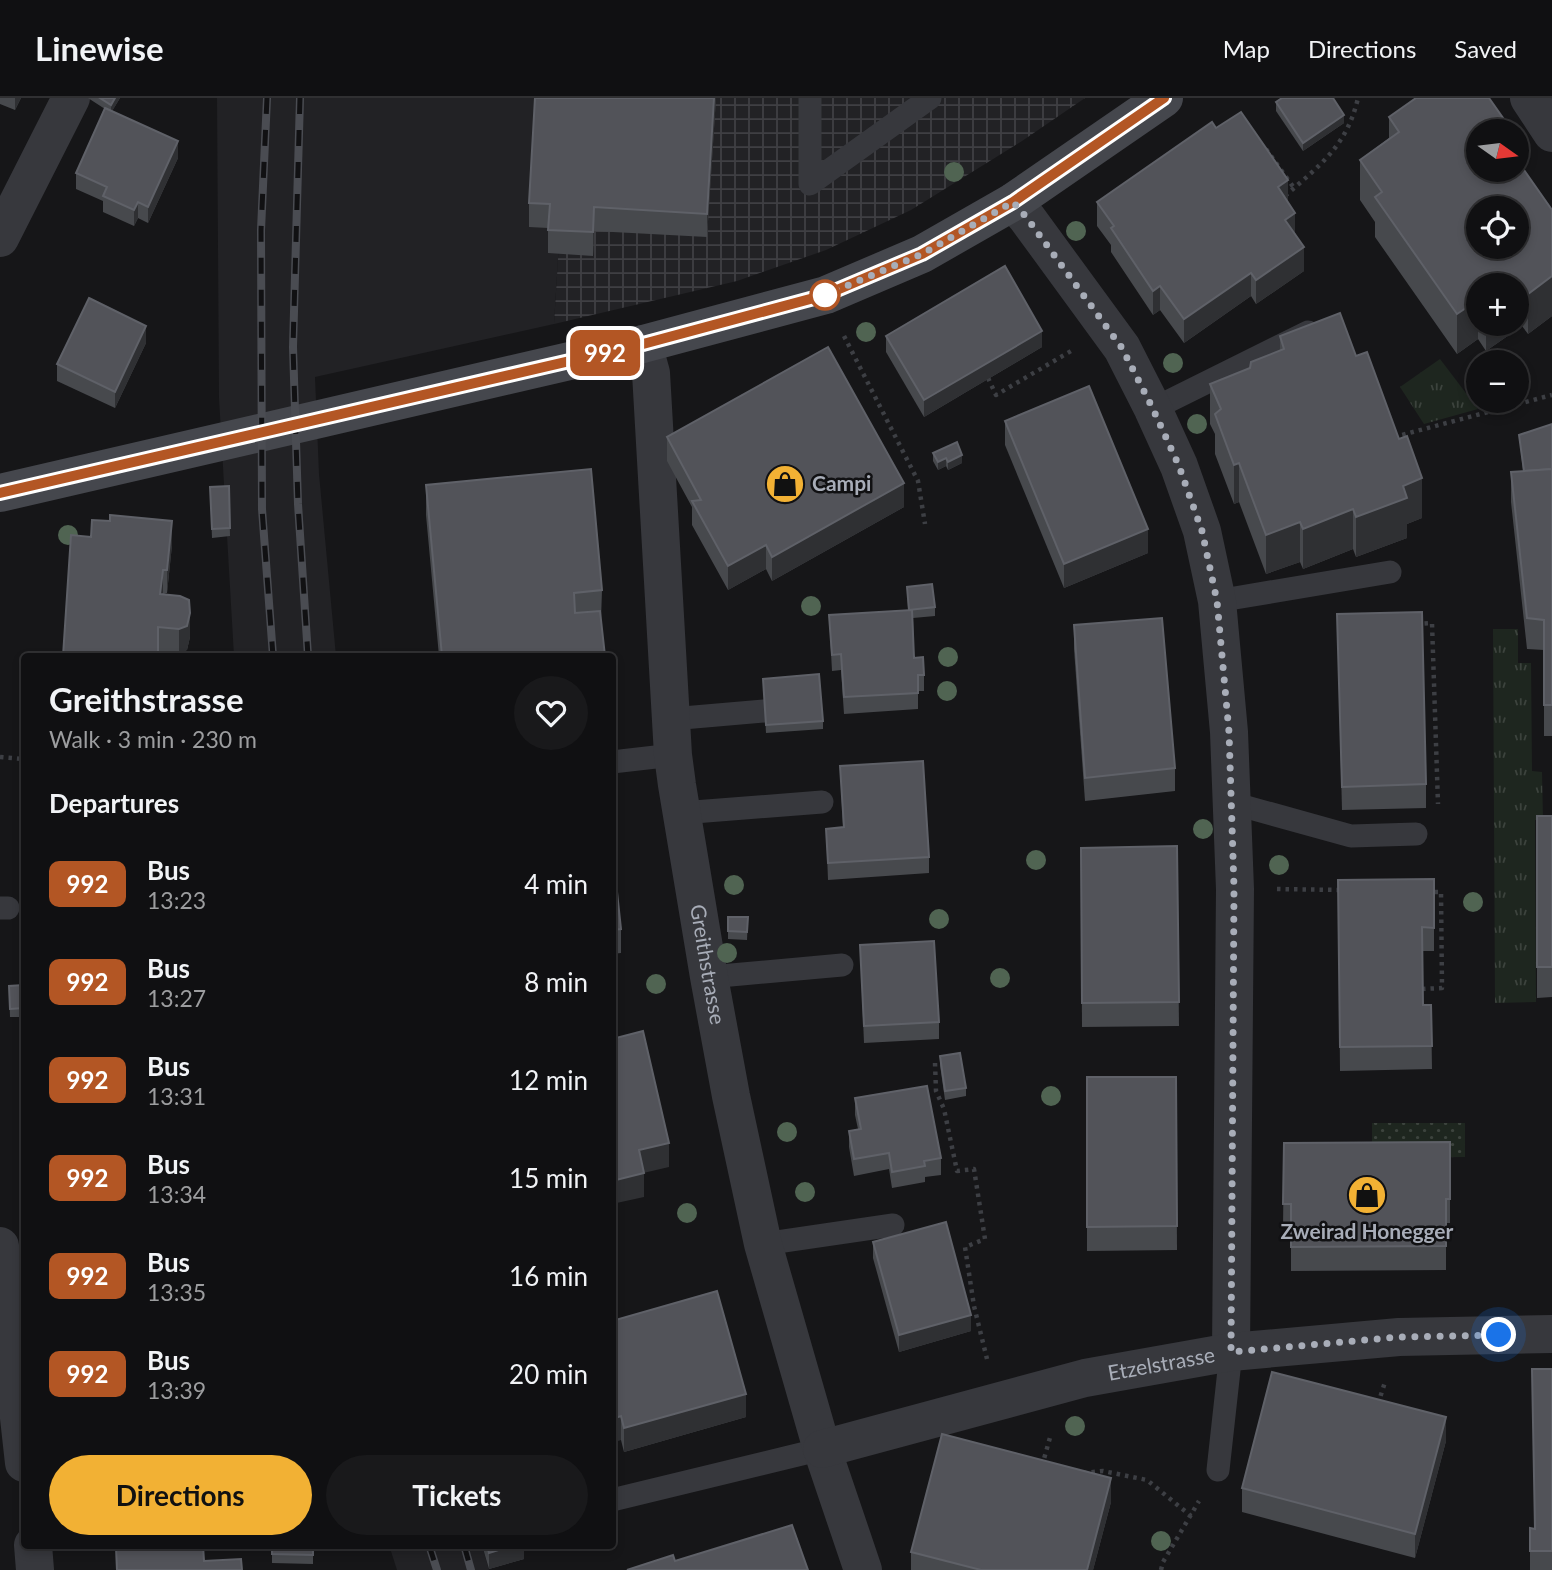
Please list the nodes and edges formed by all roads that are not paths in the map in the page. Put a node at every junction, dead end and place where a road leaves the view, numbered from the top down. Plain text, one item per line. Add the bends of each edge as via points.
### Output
1 (71, 98) edge
2 (810, 98) edge
3 (930, 98) edge
4 (1164, 98) edge
5 (1529, 98) edge
6 (1552, 133) edge
7 (1013, 202) junction
8 (0, 238) edge
9 (1329, 321) edge
10 (643, 344) junction
11 (1153, 409) junction
12 (0, 493) edge
13 (1390, 572) dead end
14 (1217, 601) junction
15 (764, 711) edge
16 (672, 737) junction
17 (616, 760) edge
18 (822, 802) dead end
19 (1232, 803) junction
20 (681, 813) junction
21 (1416, 834) dead end
22 (842, 965) dead end
23 (709, 977) junction
24 (893, 1225) dead end
25 (763, 1244) junction
26 (0, 1246) edge
27 (1552, 1334) edge
28 (1231, 1352) junction
29 (21, 1436) edge
30 (822, 1449) junction
31 (1218, 1470) road end
32 (616, 1499) edge
33 (33, 1549) edge
34 (35, 1570) edge
35 (863, 1570) edge

1 - 8 street
2 - 3 lane via 810,184
4 - 7 street
5 - 6 street
7 - 10 street via 922,254 825,295
7 - 11 street via 1122,348
9 - 11 lane
10 - 12 street
10 - 16 street, Greithstrasse via 651,373
11 - 14 street via 1202,531
13 - 14 lane
14 - 19 street
15 - 16 lane
16 - 17 lane
16 - 20 street, Greithstrasse
18 - 20 lane
19 - 21 lane via 1351,836
19 - 28 street
20 - 23 street, Greithstrasse
22 - 23 lane
23 - 25 street, Greithstrasse
24 - 25 lane
25 - 30 street, Greithstrasse
26 - 29 street
27 - 28 street, Etzelstrasse via 1399,1337
28 - 30 street, Etzelstrasse via 1085,1378
28 - 31 lane
30 - 32 lane
30 - 35 street, Greithstrasse
33 - 34 street

